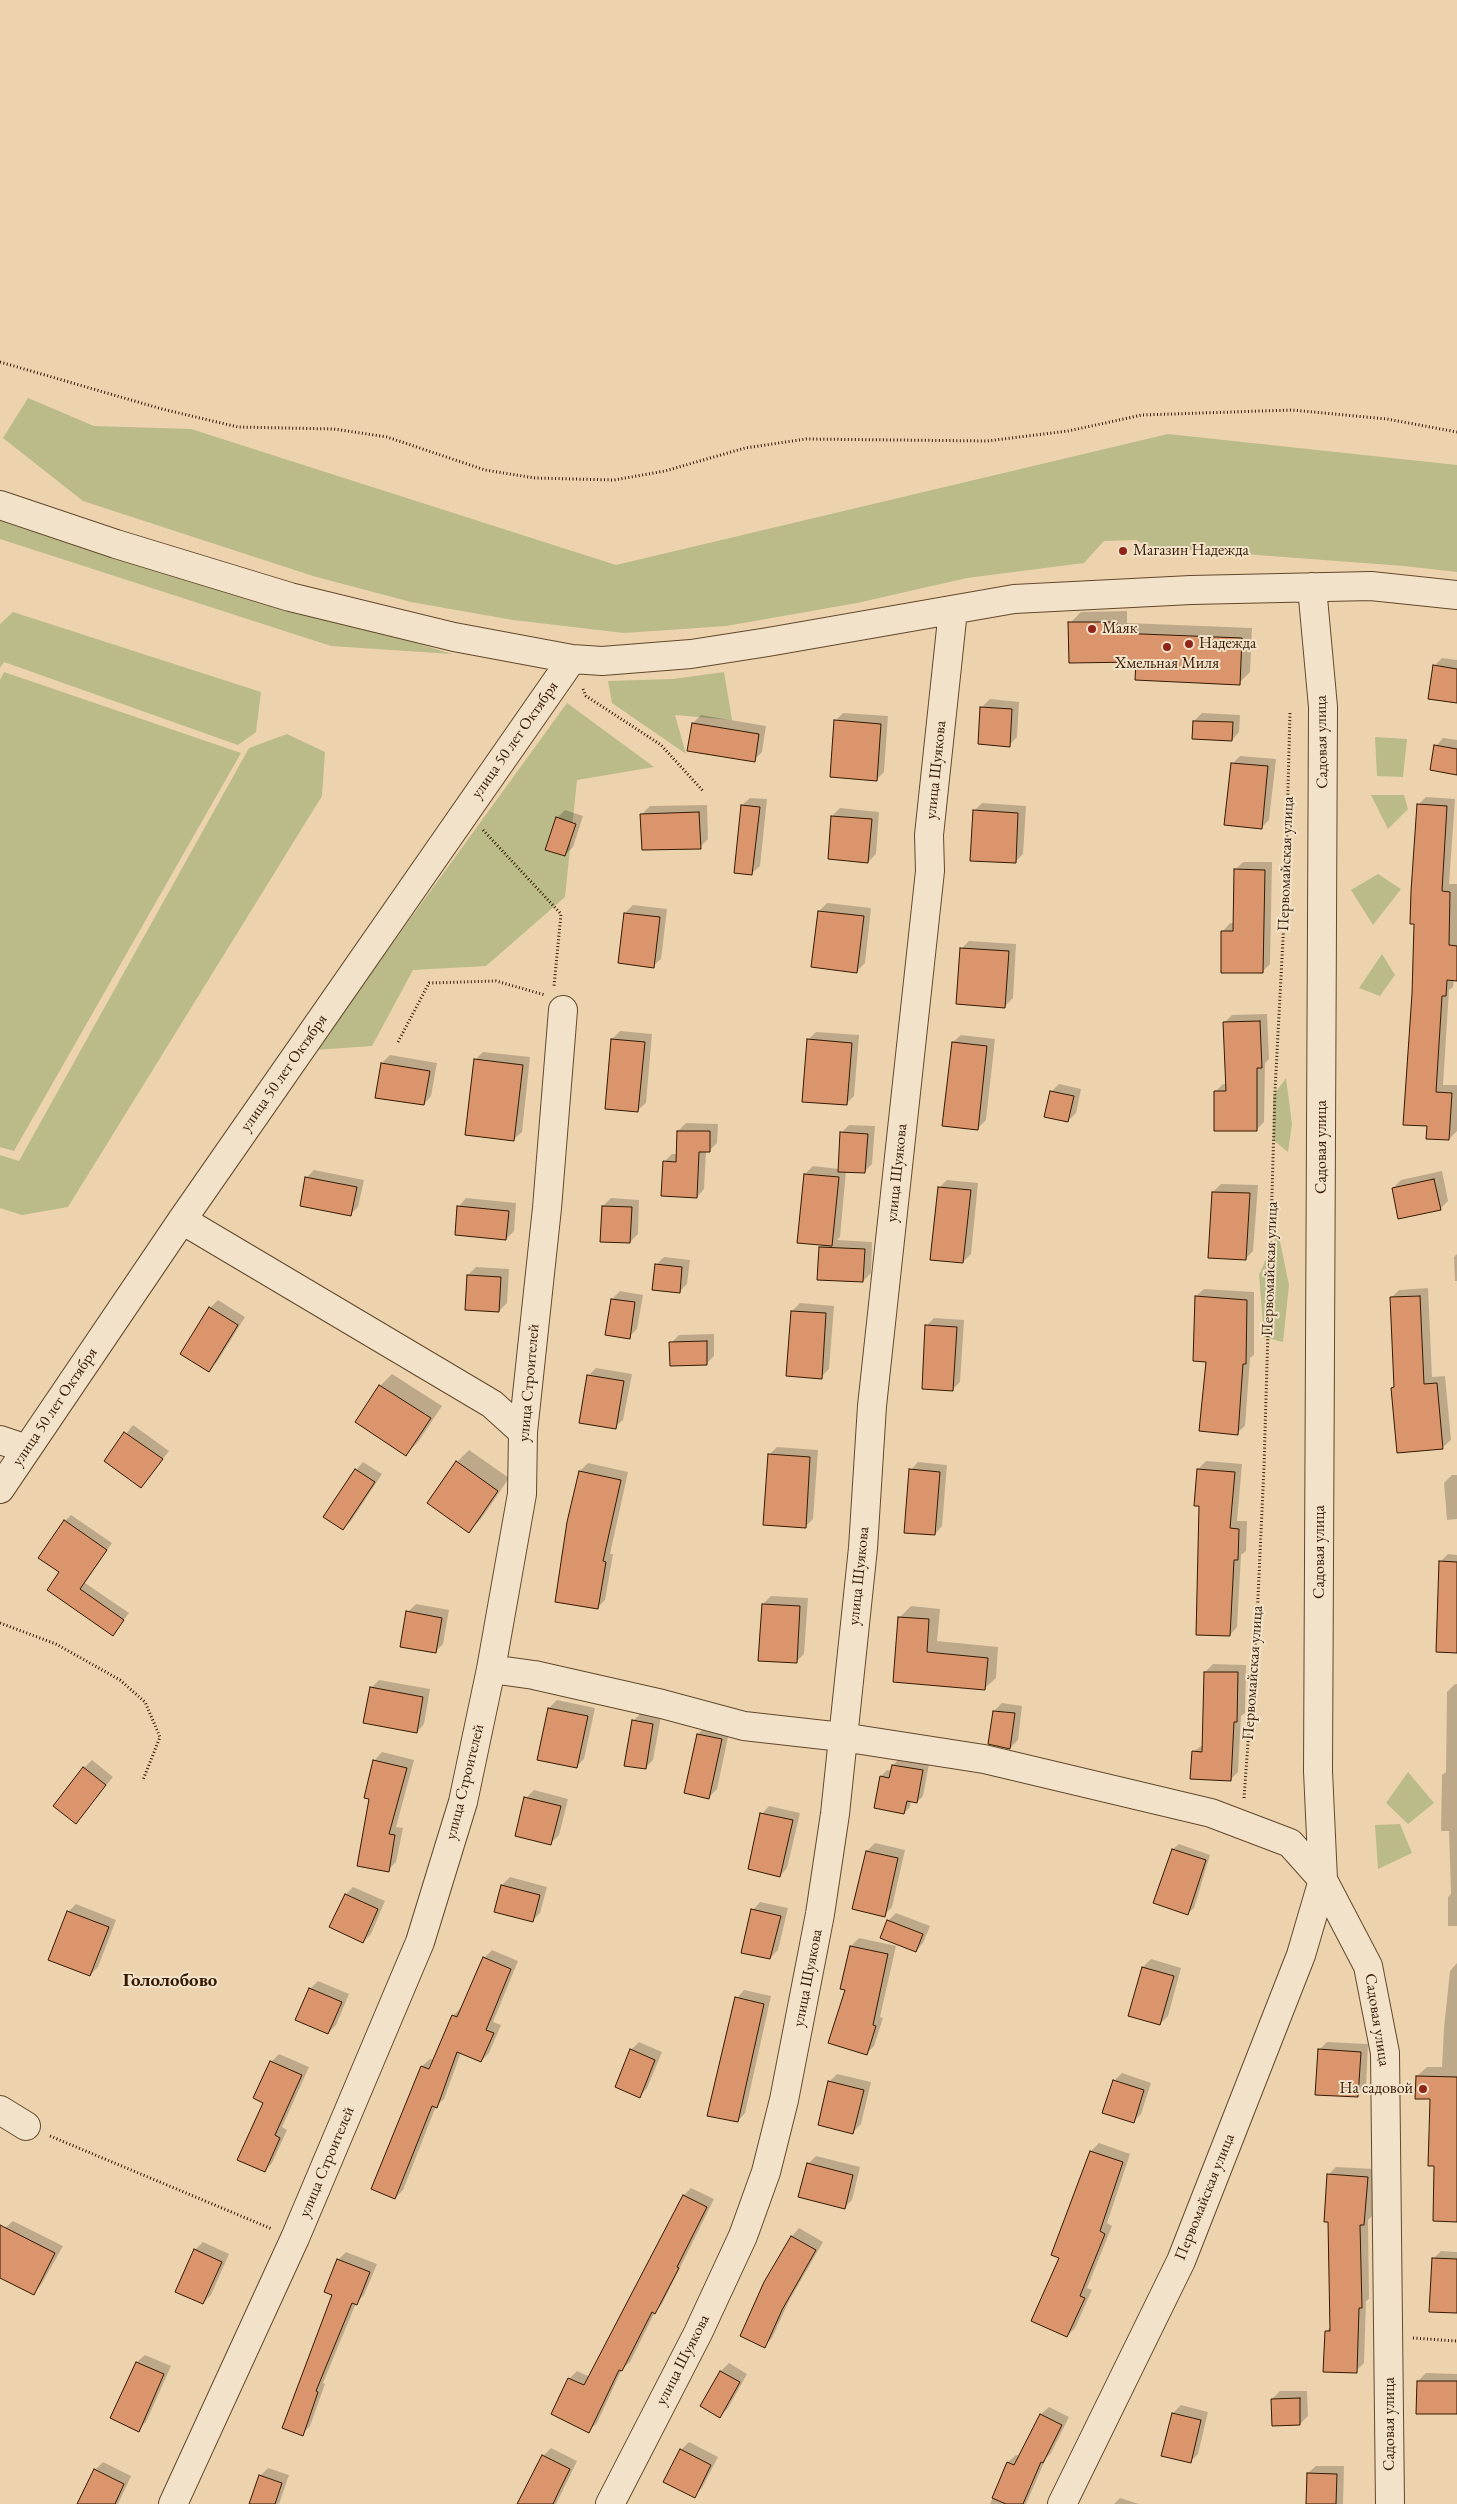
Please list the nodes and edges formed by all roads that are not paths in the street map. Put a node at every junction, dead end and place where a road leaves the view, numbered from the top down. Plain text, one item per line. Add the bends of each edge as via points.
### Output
1 (0, 505) edge
2 (1312, 588) junction
3 (1457, 595) edge
4 (953, 610) junction
5 (572, 659) junction
6 (557, 1004) road end
7 (182, 1220) junction
8 (523, 1432) junction
9 (0, 1440) edge
10 (27, 1449) junction
11 (0, 1489) edge
12 (490, 1669) junction
13 (842, 1738) junction
14 (1323, 1880) junction
15 (0, 2110) edge
16 (26, 2126) road end
17 (173, 2504) edge
18 (610, 2504) edge
19 (1062, 2504) edge
20 (1390, 2504) edge

1 - 5 street via 290,597 454,637
2 - 3 street via 1371,586
2 - 4 street via 1014,599
2 - 14 street, Садовая улица via 1323,708 1318,1751
4 - 5 street via 691,654 602,661
4 - 13 street, улица Шуякова via 930,835 929,880 872,1406 863,1548
5 - 7 street, улица 50 лет Октября
6 - 8 street, улица Строителей via 546,1208
7 - 8 street via 492,1404
7 - 10 street, улица 50 лет Октября
8 - 12 street, улица Строителей via 522,1494
9 - 10 street
10 - 11 street, улица 50 лет Октября
12 - 13 street via 662,1704 744,1726
12 - 17 street, улица Строителей via 463,1802 420,1942 295,2238
13 - 14 street via 984,1759 1211,1813 1290,1843
13 - 18 street, улица Шуякова via 820,1914 784,2100 766,2172 742,2236 702,2324
14 - 19 street, Первомайская улица via 1301,1955 1181,2261
14 - 20 street, Садовая улица via 1368,1966 1385,2052
15 - 16 street

